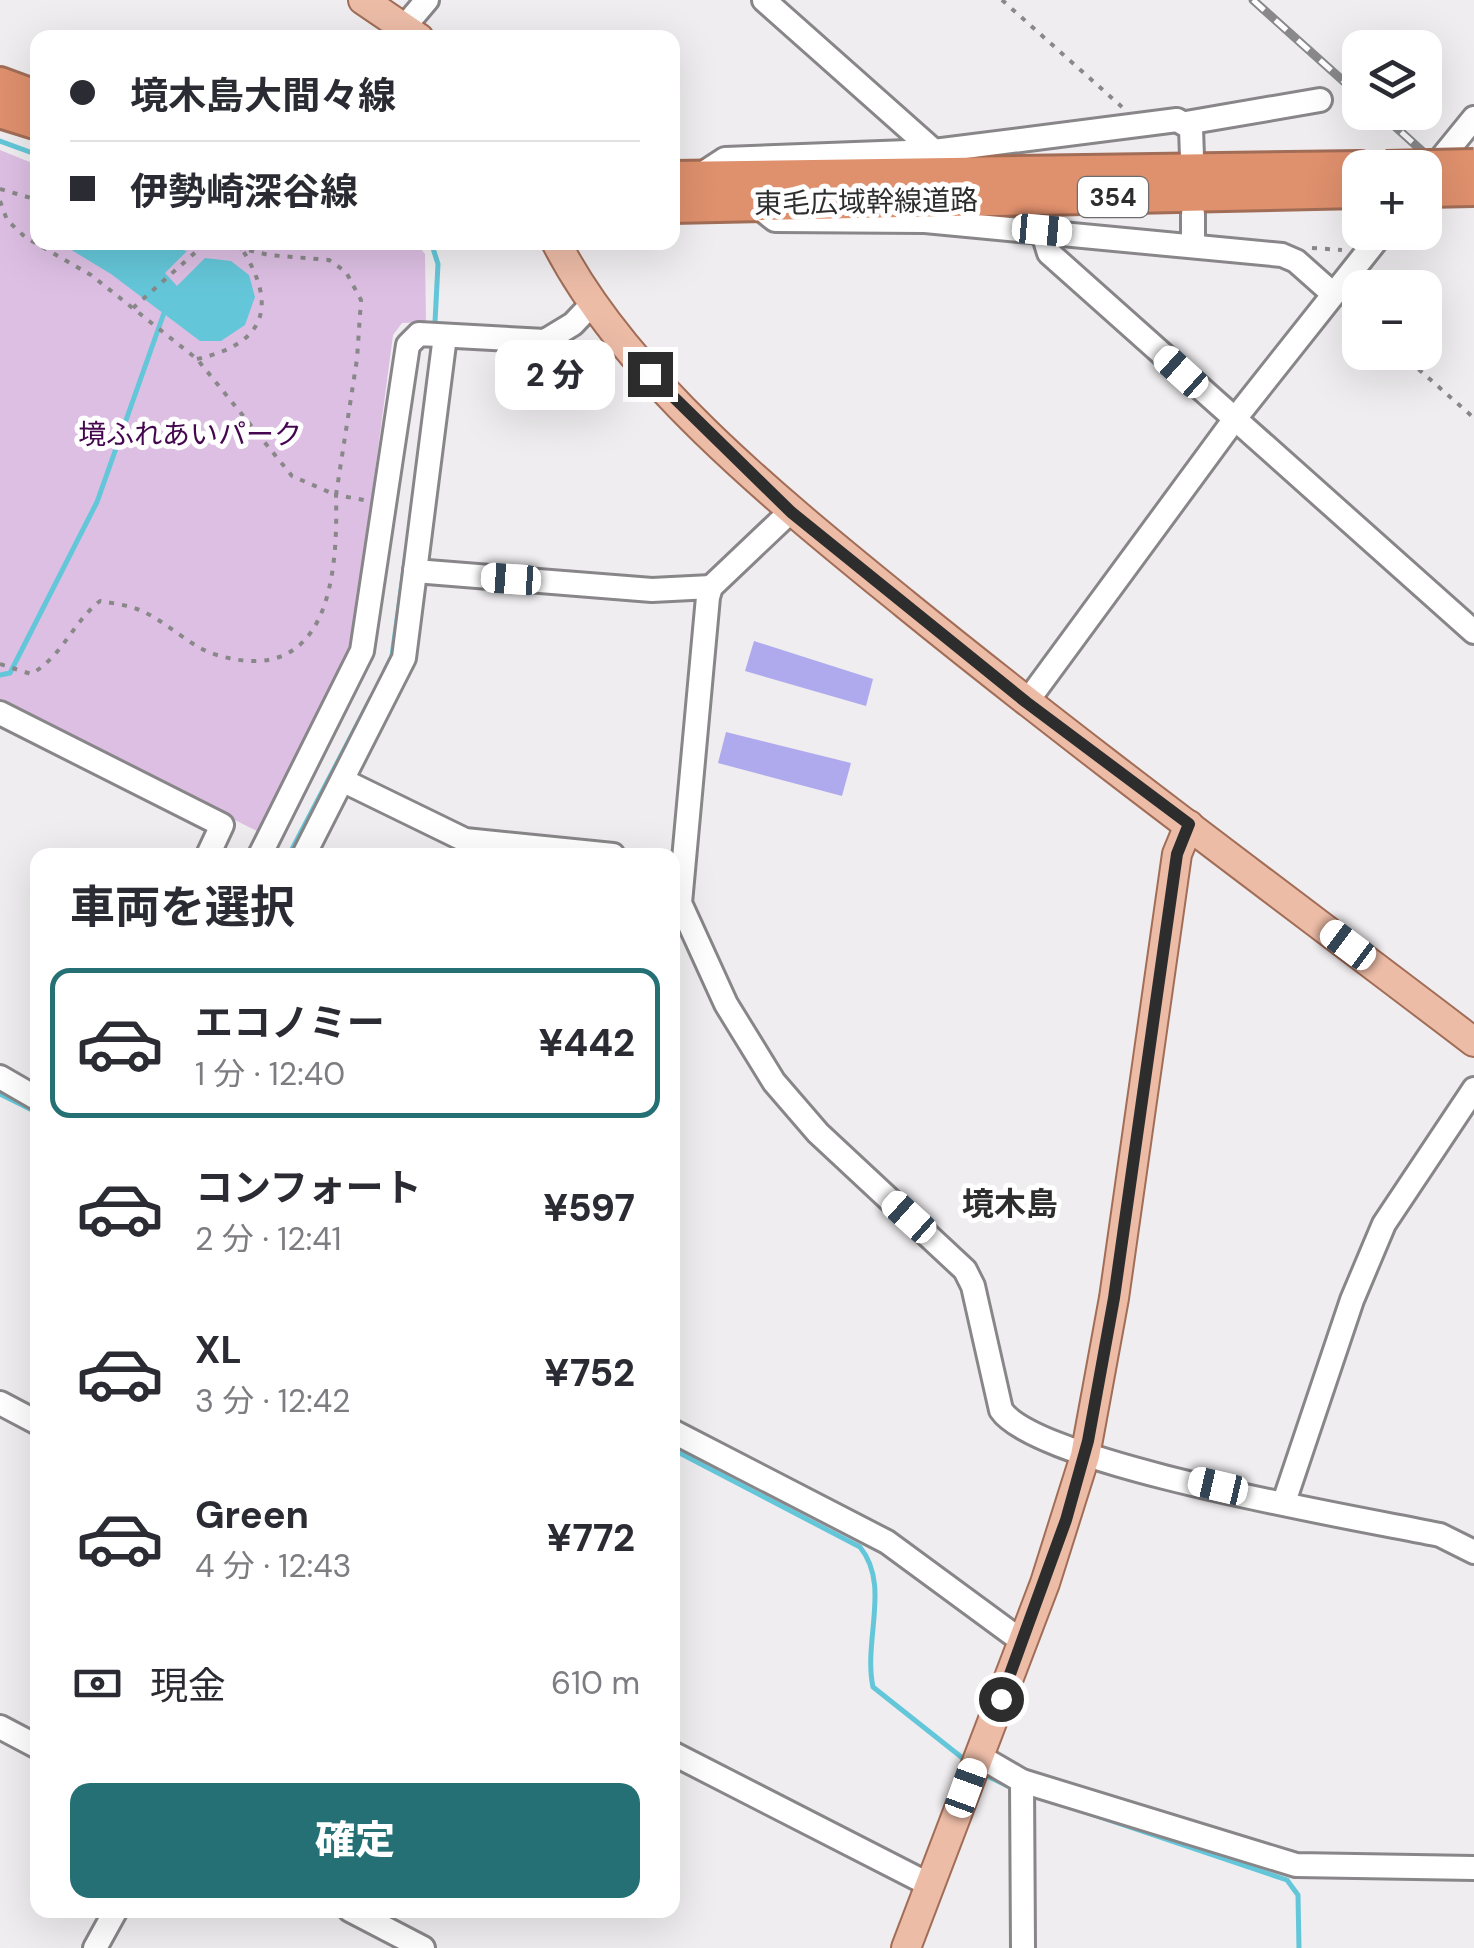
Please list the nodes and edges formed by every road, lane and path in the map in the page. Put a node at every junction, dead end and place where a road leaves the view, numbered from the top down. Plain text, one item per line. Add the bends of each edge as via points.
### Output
1 (363, 0) edge
2 (427, 0) edge
3 (764, 0) edge
4 (1002, 0) edge
5 (409, 30) edge
6 (413, 30) edge
7 (0, 84) edge
8 (30, 95) edge
9 (1320, 100) dead end
10 (0, 110) edge
11 (1474, 118) edge
12 (30, 120) edge
13 (1186, 123) junction
14 (1128, 127) junction
15 (934, 151) junction
16 (1192, 157) dead end
17 (1442, 158) edge
18 (1474, 166) edge
19 (1442, 168) edge
20 (1342, 174) edge
21 (1342, 175) edge
22 (685, 178) edge
23 (0, 188) edge
24 (1474, 189) edge
25 (1442, 190) edge
26 (30, 197) edge
27 (0, 201) edge
28 (755, 204) junction
29 (680, 206) edge
30 (1192, 214) dead end
31 (1042, 230) junction
32 (30, 241) edge
33 (1342, 245) edge
34 (1193, 246) junction
35 (47, 250) edge
36 (198, 250) edge
37 (243, 250) edge
38 (250, 250) edge
39 (561, 250) edge
40 (1369, 250) edge
41 (1296, 261) junction
42 (1332, 294) junction
43 (592, 304) junction
44 (133, 308) junction
45 (445, 336) junction
46 (197, 358) junction
47 (1419, 370) edge
48 (1474, 418) edge
49 (1234, 420) junction
50 (336, 495) junction
51 (374, 501) dead end
52 (791, 512) junction
53 (415, 571) junction
54 (711, 587) junction
55 (1474, 632) edge
56 (0, 664) edge
57 (1026, 702) junction
58 (0, 713) edge
59 (344, 781) junction
60 (1189, 824) junction
61 (211, 848) edge
62 (264, 848) edge
63 (308, 848) edge
64 (544, 848) edge
65 (680, 848) edge
66 (680, 903) edge
67 (1474, 1042) edge
68 (1474, 1089) edge
69 (0, 1403) edge
70 (30, 1418) edge
71 (680, 1436) edge
72 (1085, 1456) junction
73 (1284, 1502) junction
74 (1474, 1552) edge
75 (1023, 1642) junction
76 (0, 1727) edge
77 (30, 1743) edge
78 (680, 1756) edge
79 (978, 1756) junction
80 (1022, 1781) junction
81 (1474, 1868) edge
82 (930, 1885) junction
83 (112, 1918) edge
84 (365, 1918) edge
85 (95, 1948) edge
86 (423, 1948) edge
87 (906, 1948) edge
88 (1023, 1948) edge

1 - 5 main road
2 - 6 street
3 - 15 street
4 - 14 path via 1123,108
7 - 8 highway
9 - 13 street
10 - 12 highway
11 - 17 street
13 - 14 street
13 - 16 street
14 - 15 street
15 - 22 street via 725,159
18 - 19 highway, 東毛広域幹線道路 / 354, bridge
20 - 22 highway, 東毛広域幹線道路 / 354
21 - 28 highway, 東毛広域幹線道路 / 354
23 - 26 path
24 - 25 highway, bridge
27 - 32 path via 8,220
28 - 29 highway, 東毛広域幹線道路 / 354
28 - 31 street via 775,220
30 - 34 street
31 - 34 street
31 - 49 street via 1049,253
33 - 41 path via 1302,248
34 - 41 street
35 - 44 path
36 - 44 path
37 - 46 path via 263,302 259,326 232,351
38 - 50 path via 329,260 346,272 361,300
39 - 43 main road
40 - 42 street
41 - 42 street
42 - 49 street
43 - 45 street via 545,341
43 - 52 main road via 650,374
44 - 46 path
45 - 53 street
45 - 62 street via 418,334 408,345 362,651
46 - 50 path via 292,476
47 - 48 path
49 - 55 street
49 - 57 street
50 - 51 path
50 - 56 path via 338,552 325,615 294,650 256,661 215,655 138,609 100,601 49,664 32,674
52 - 54 street
52 - 57 main road
53 - 54 street via 652,590
53 - 59 street via 401,669
54 - 65 street
57 - 60 main road
58 - 61 street via 222,825
59 - 63 street
59 - 64 street via 465,840
60 - 67 main road
60 - 72 main road via 1177,854
66 - 72 street via 726,1004 774,1082 818,1133 964,1270 974,1286 1006,1417
68 - 73 street via 1384,1224
69 - 70 street
71 - 75 street via 887,1542
72 - 73 street
72 - 75 main road
73 - 74 street via 1440,1536
75 - 79 main road
76 - 77 street
78 - 82 street
79 - 80 street
79 - 82 main road
80 - 81 street via 1309,1868
80 - 88 street
82 - 87 main road
83 - 85 street
84 - 86 street

